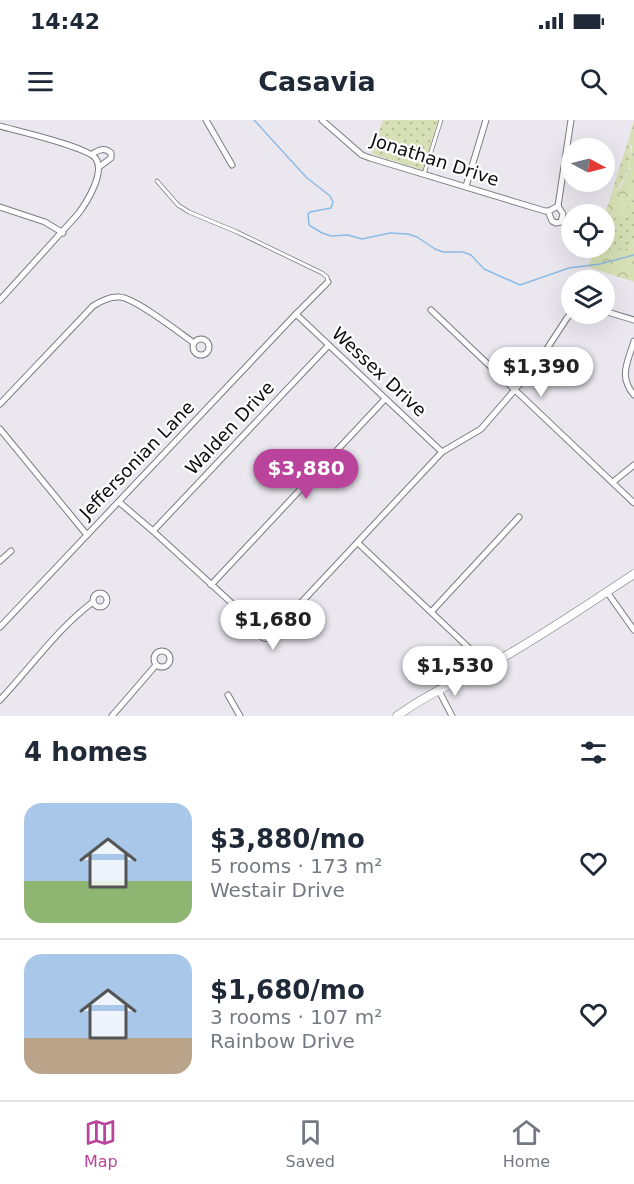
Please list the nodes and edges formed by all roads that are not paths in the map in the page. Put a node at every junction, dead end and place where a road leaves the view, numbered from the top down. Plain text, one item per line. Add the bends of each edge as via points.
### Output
1 (206, 120) edge
2 (322, 120) edge
3 (441, 120) edge
4 (486, 120) edge
5 (571, 120) edge
6 (0, 126) edge
7 (92, 154) junction
8 (232, 165) dead end
9 (99, 167) junction
10 (424, 174) junction
11 (157, 181) dead end
12 (466, 186) junction
13 (558, 206) junction
14 (0, 207) edge
15 (548, 211) junction
16 (63, 232) junction
17 (328, 282) joint
18 (0, 300) edge
19 (431, 310) dead end
20 (296, 314) junction
21 (615, 314) edge
22 (634, 320) edge
23 (564, 324) edge
24 (634, 340) edge
25 (194, 342) dead end
26 (328, 346) junction
27 (516, 390) junction
28 (634, 395) edge
29 (385, 399) junction
30 (0, 404) edge
31 (0, 429) edge
32 (442, 452) junction
33 (634, 465) edge
34 (613, 483) junction
35 (119, 502) junction
36 (634, 503) edge
37 (519, 517) dead end
38 (153, 531) junction
39 (87, 535) junction
40 (358, 543) junction
41 (11, 551) dead end
42 (0, 561) edge
43 (634, 574) edge
44 (211, 585) junction
45 (607, 592) junction
46 (93, 602) dead end
47 (432, 611) junction
48 (279, 625) junction
49 (0, 627) edge
50 (260, 629) junction
51 (634, 630) edge
52 (156, 665) dead end
53 (487, 665) junction
54 (438, 689) junction
55 (228, 695) dead end
56 (0, 700) edge
57 (113, 716) edge
58 (240, 716) edge
59 (396, 716) edge
60 (452, 716) edge

1 - 8 street
2 - 10 street, Jonathan Drive via 362,155
3 - 10 lane
4 - 12 street
5 - 13 street
6 - 7 street
7 - 9 street
7 - 9 street via 102,149 111,153 108,162
9 - 16 street via 87,201
10 - 12 street, Jonathan Drive
11 - 17 lane via 178,205 322,273
12 - 15 street, Jonathan Drive
13 - 15 street
13 - 15 street, Jonathan Drive via 563,214 561,222 552,220
14 - 16 street
16 - 18 street
17 - 20 street, Jeffersonian Lane
19 - 27 street
20 - 26 street, Wessex Drive
20 - 35 street, Jeffersonian Lane
21 - 22 street
23 - 27 street
24 - 28 street via 624,376
25 - 30 street via 123,297 106,298 93,306
26 - 29 street, Wessex Drive
26 - 38 street, Walden Drive
27 - 32 street via 481,429
27 - 34 street
29 - 32 street, Wessex Drive
29 - 44 street
31 - 39 street
32 - 40 street
33 - 34 street
34 - 36 street
35 - 38 street
35 - 39 street, Jeffersonian Lane
37 - 47 street
38 - 44 street
39 - 49 street, Jeffersonian Lane
40 - 47 street
40 - 48 street
41 - 42 street
43 - 45 main road
44 - 50 street
45 - 51 street
45 - 53 main road
46 - 56 street via 76,614
47 - 53 street
48 - 50 street via 271,630
48 - 50 street via 277,636 272,639 263,638
52 - 57 street
53 - 54 main road
54 - 59 main road
54 - 60 street
55 - 58 street

